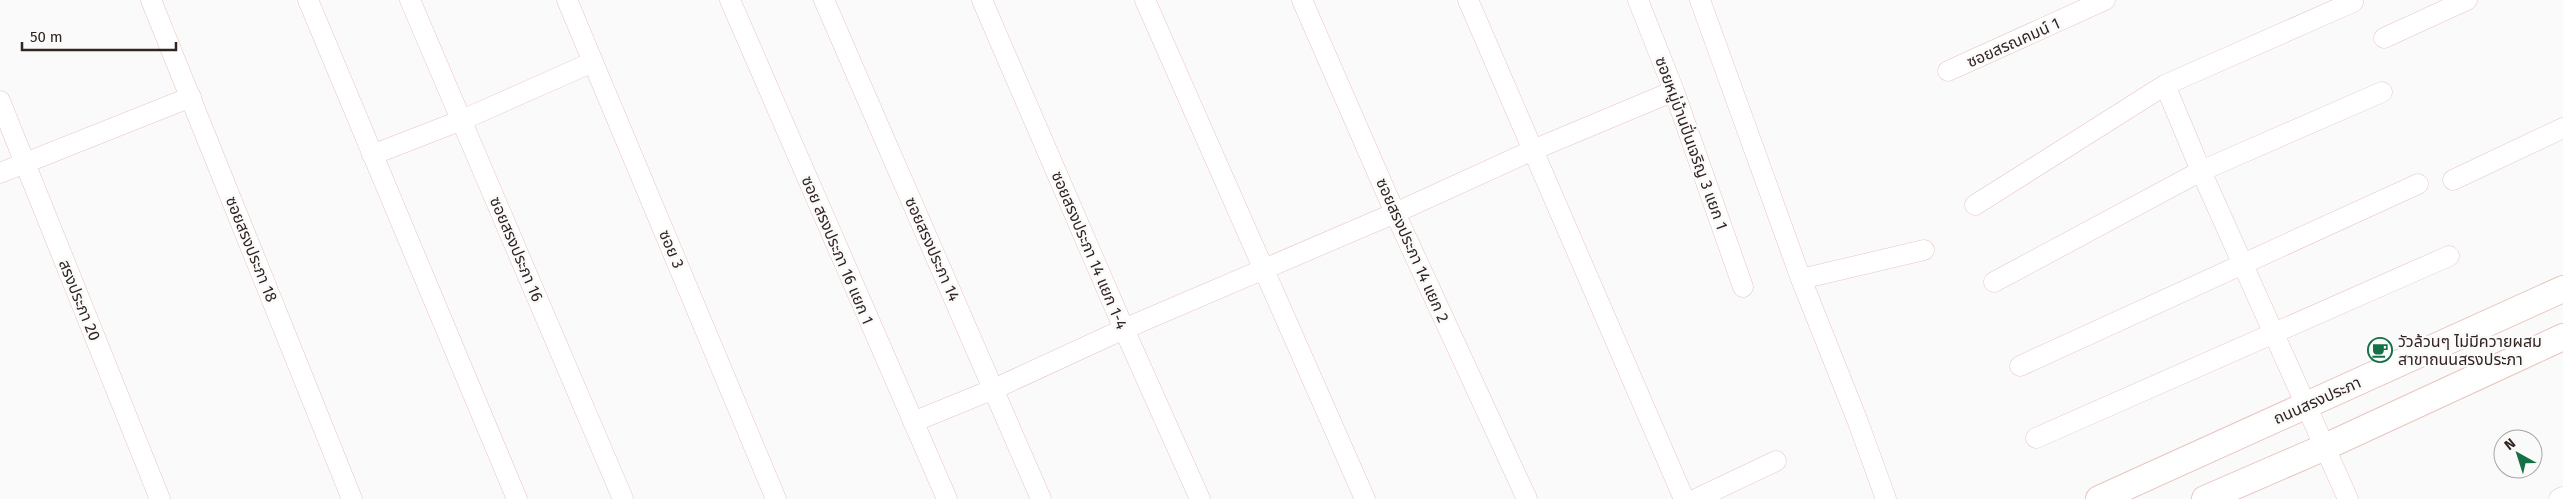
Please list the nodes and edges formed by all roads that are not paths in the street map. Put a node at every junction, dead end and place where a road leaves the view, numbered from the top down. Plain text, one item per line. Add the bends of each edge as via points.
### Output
1 (151, 0) edge
2 (308, 0) edge
3 (410, 0) edge
4 (567, 0) edge
5 (730, 0) edge
6 (824, 0) edge
7 (982, 0) edge
8 (1145, 0) edge
9 (1302, 0) edge
10 (1468, 0) edge
11 (1638, 0) edge
12 (1700, 0) edge
13 (2105, 0) edge
14 (2467, 0) edge
15 (2353, 2) dead end
16 (2384, 38) dead end
17 (593, 62) junction
18 (1948, 71) dead end
19 (2165, 85) junction
20 (1674, 91) junction
21 (2382, 92) dead end
22 (191, 97) junction
23 (0, 101) edge
24 (462, 120) junction
25 (2563, 128) edge
26 (1533, 150) junction
27 (372, 155) junction
28 (24, 162) junction
29 (2201, 171) junction
30 (0, 173) edge
31 (2453, 180) dead end
32 (2418, 184) dead end
33 (1975, 205) dead end
34 (1395, 213) junction
35 (1924, 250) dead end
36 (2449, 256) dead end
37 (2244, 264) junction
38 (1264, 269) junction
39 (1801, 279) junction
40 (1994, 282) dead end
41 (1744, 287) dead end
42 (2563, 289) edge
43 (1124, 329) junction
44 (2274, 332) junction
45 (2563, 337) edge
46 (2020, 366) dead end
47 (994, 389) junction
48 (2306, 405) junction
49 (913, 422) junction
50 (2036, 438) dead end
51 (2325, 447) junction
52 (1776, 460) dead end
53 (2563, 497) edge
54 (160, 499) edge
55 (352, 499) edge
56 (517, 499) edge
57 (623, 499) edge
58 (776, 499) edge
59 (947, 499) edge
60 (1041, 499) edge
61 (1200, 499) edge
62 (1365, 499) edge
63 (1527, 499) edge
64 (1684, 499) edge
65 (1696, 499) edge
66 (1886, 499) edge
67 (2099, 499) edge
68 (2205, 499) edge
69 (2348, 499) edge
70 (2559, 499) edge

1 - 22 street, ซอยสรงประภา 18
2 - 27 street
3 - 24 street, ซอยสรงประภา 16
4 - 17 street, ซอย 3
5 - 49 street, ซอย สรงประภา 16 แยก 1
6 - 47 street, ซอยสรงประภา 14
7 - 43 street, ซอยสรงประภา 14 แยก 1-4
8 - 38 street
9 - 34 street, ซอยสรงประภา 14 แยก 2
10 - 26 street
11 - 20 street, ซอยหมู่บ้านปิ่นเจริญ 3 แยก 1
12 - 39 street
13 - 18 street, ซอยสรณคมน์ 1
14 - 16 street
15 - 19 street
17 - 24 street
17 - 58 street, ซอย 3
19 - 29 street
19 - 33 street
20 - 26 street
20 - 41 street, ซอยหมู่บ้านปิ่นเจริญ 3 แยก 1
21 - 29 street
22 - 28 street
22 - 55 street, ซอยสรงประภา 18
23 - 28 street, สรงประภา 20
24 - 27 street
24 - 57 street, ซอยสรงประภา 16
25 - 31 street
26 - 34 street
26 - 64 street
27 - 56 street
28 - 30 street
28 - 54 street, สรงประภา 20
29 - 37 street
29 - 40 street
32 - 37 street
34 - 38 street
34 - 63 street, ซอยสรงประภา 14 แยก 2
35 - 39 street
36 - 44 street
37 - 44 street
37 - 46 street
38 - 43 street
38 - 62 street
39 - 66 street
42 - 48 main road, ถนนสรงประภา
43 - 47 street
43 - 61 street, ซอยสรงประภา 14 แยก 1-4
44 - 48 street
44 - 50 street
45 - 51 main road
47 - 49 street
47 - 60 street, ซอยสรงประภา 14
48 - 51 street
48 - 67 main road, ถนนสรงประภา
49 - 59 street, ซอย สรงประภา 16 แยก 1
51 - 68 main road
51 - 69 street
52 - 65 street
53 - 70 street

